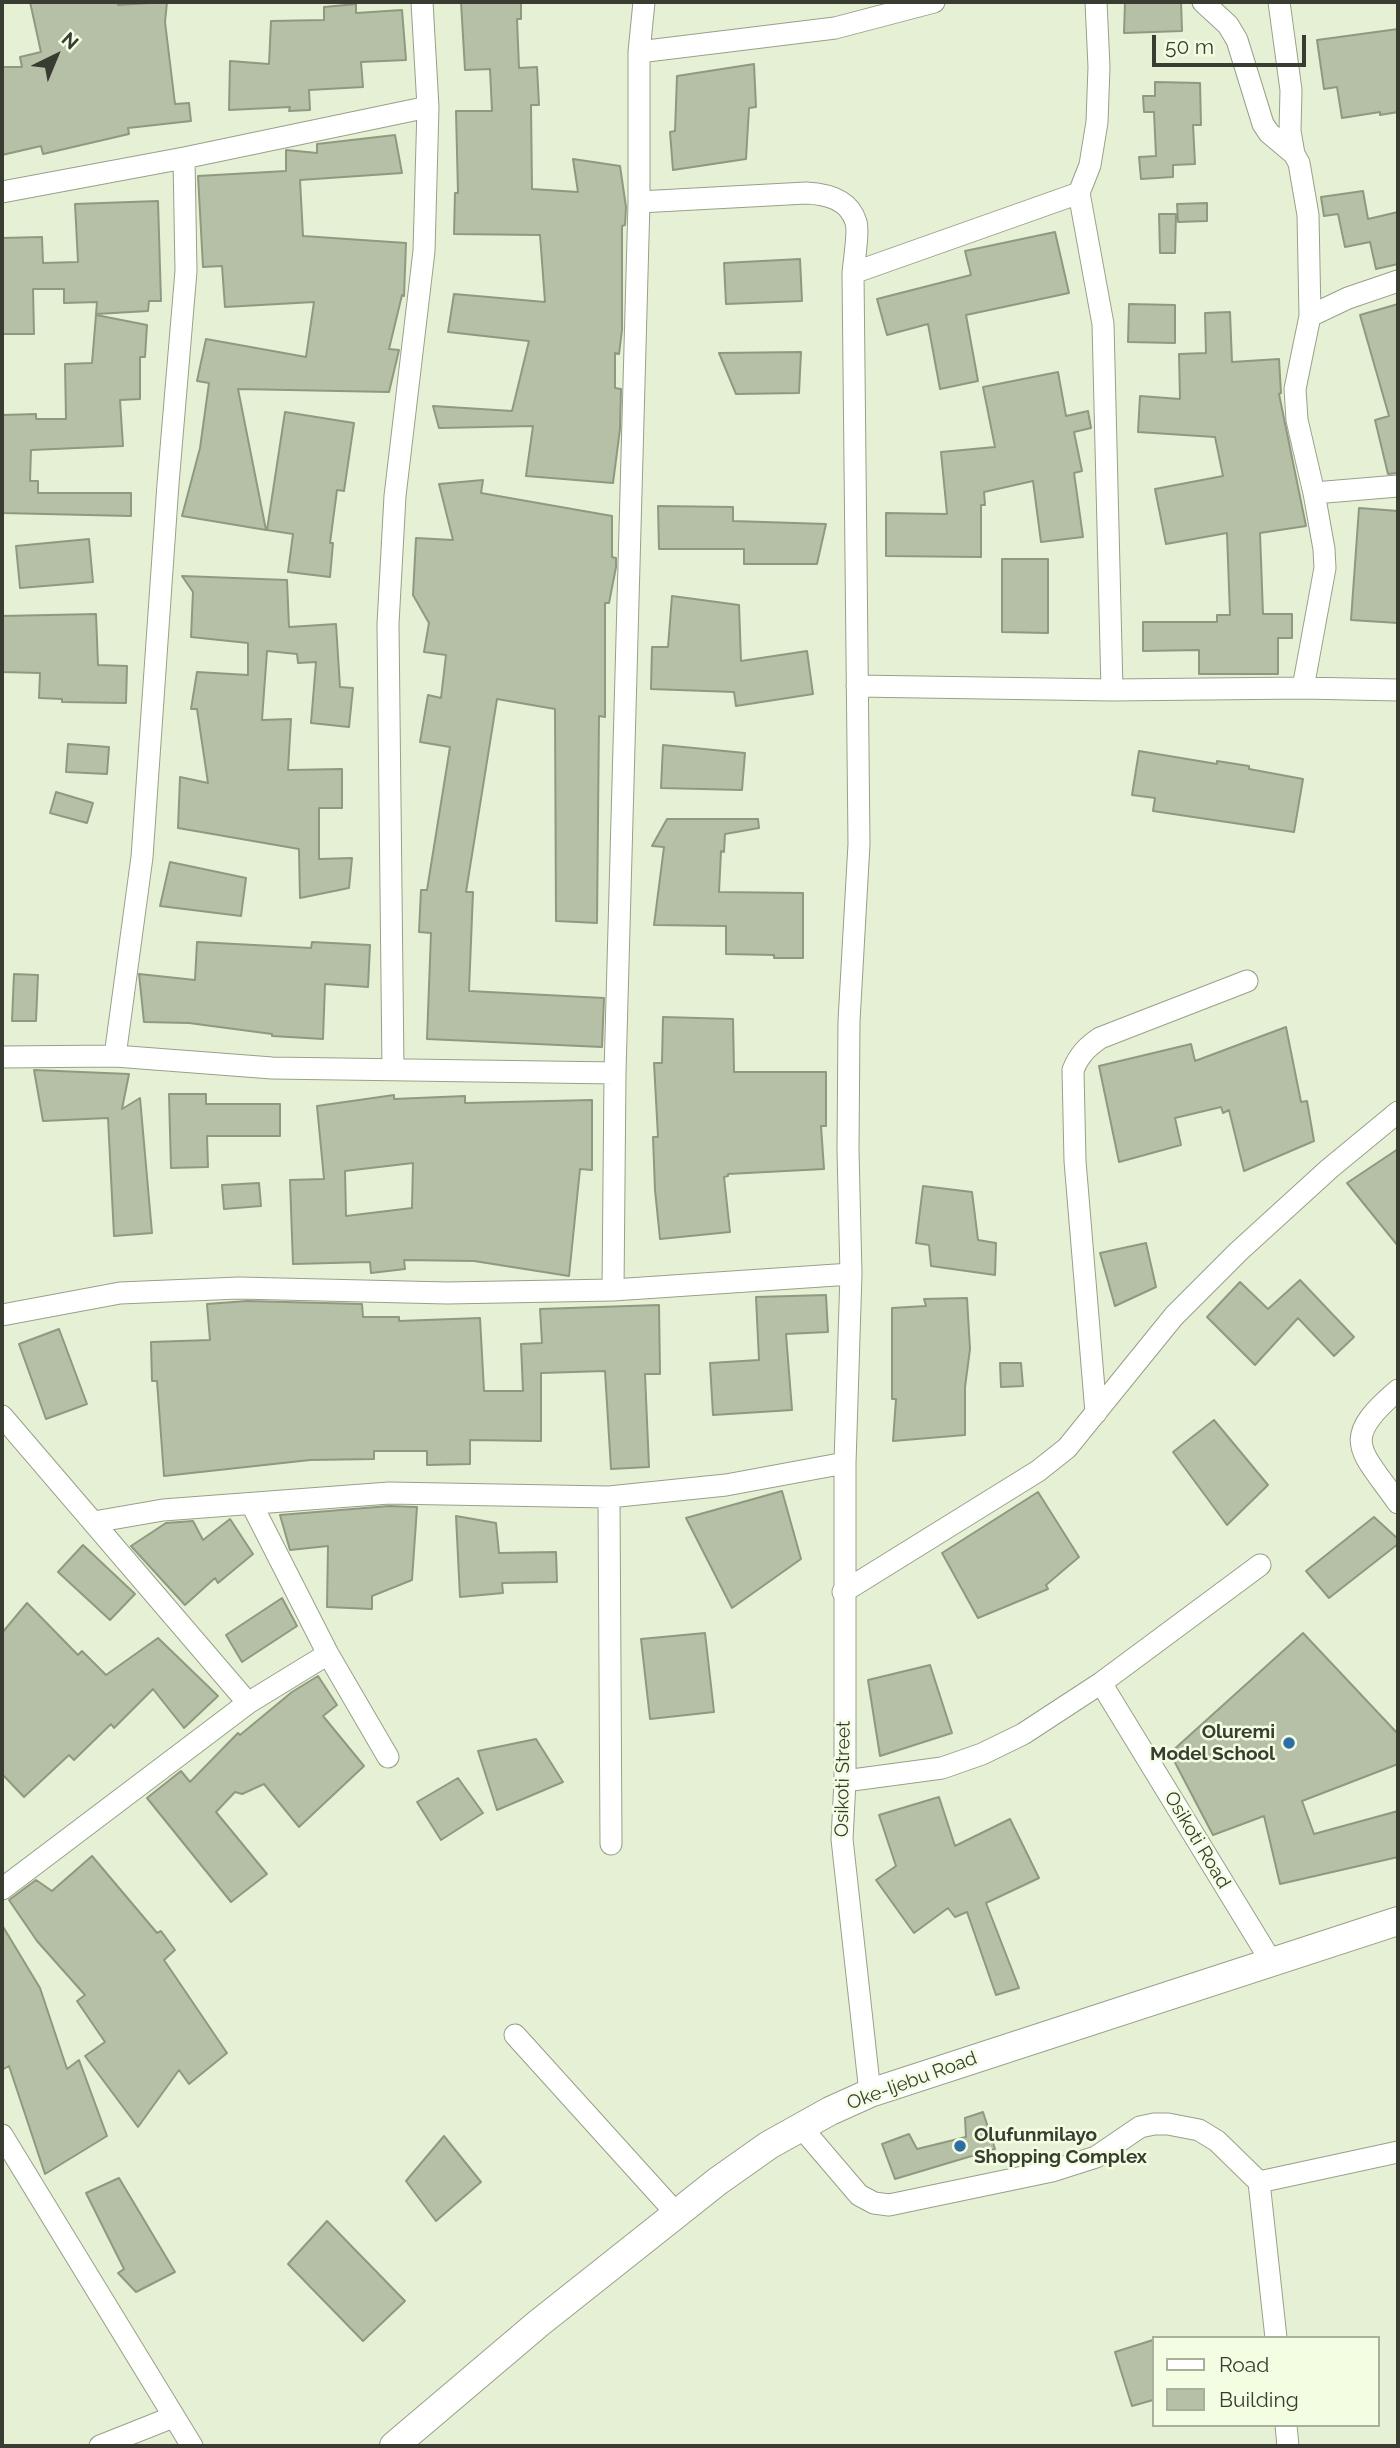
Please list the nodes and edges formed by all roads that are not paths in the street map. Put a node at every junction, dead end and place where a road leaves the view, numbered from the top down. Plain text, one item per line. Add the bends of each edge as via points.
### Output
1 (422, 2) edge
2 (644, 2) edge
3 (934, 2) edge
4 (1096, 2) edge
5 (1203, 2) edge
6 (1279, 2) edge
7 (639, 52) junction
8 (428, 107) junction
9 (1294, 154) junction
10 (184, 158) junction
11 (2, 192) edge
12 (1079, 193) junction
13 (639, 202) junction
14 (853, 272) junction
15 (1398, 281) edge
16 (1310, 316) junction
17 (1398, 486) edge
18 (1314, 493) junction
19 (857, 686) junction
20 (1303, 688) junction
21 (1112, 690) junction
22 (1398, 690) edge
23 (1247, 981) dead end
24 (115, 1056) junction
25 (2, 1057) edge
26 (393, 1069) junction
27 (615, 1073) junction
28 (1398, 1112) edge
29 (851, 1274) junction
30 (613, 1290) junction
31 (2, 1315) edge
32 (1398, 1390) edge
33 (1096, 1413) junction
34 (2, 1416) edge
35 (845, 1463) junction
36 (609, 1497) junction
37 (1398, 1503) edge
38 (252, 1505) junction
39 (94, 1522) junction
40 (1260, 1565) dead end
41 (844, 1592) junction
42 (328, 1654) junction
43 (1101, 1683) junction
44 (248, 1703) junction
45 (387, 1756) dead end
46 (845, 1782) junction
47 (611, 1844) dead end
48 (2, 1889) edge
49 (1398, 1921) edge
50 (1271, 1961) junction
51 (515, 2035) dead end
52 (870, 2093) junction
53 (801, 2127) junction
54 (2, 2136) edge
55 (1398, 2152) edge
56 (8, 2162) edge
57 (1259, 2182) junction
58 (676, 2213) junction
59 (1276, 2336) edge
60 (173, 2417) junction
61 (1286, 2427) edge
62 (100, 2446) edge
63 (192, 2446) edge
64 (394, 2446) edge
65 (1288, 2446) edge

1 - 8 street
2 - 7 street
3 - 7 street via 835,28
4 - 12 street via 1097,122 1090,165
5 - 9 street via 1237,40 1263,124
6 - 9 street
7 - 13 street
8 - 10 street
8 - 26 street via 424,251 395,496 388,624
9 - 16 street via 1308,215
10 - 11 street
10 - 24 street via 187,271 142,857
12 - 14 street
12 - 21 street via 1103,324
13 - 14 street, Osikoti Street via 828,195 844,204 856,222
13 - 27 street
14 - 19 street, Osikoti Street
15 - 16 street
16 - 18 street via 1294,389
17 - 18 street
18 - 20 street via 1325,568
19 - 21 street
19 - 29 street, Osikoti Street via 859,844 849,1034
20 - 21 street
20 - 22 street
23 - 33 street via 1100,1038 1087,1047 1073,1070 1075,1161
24 - 25 street
24 - 26 street via 272,1068
26 - 27 street
27 - 30 street
28 - 33 street via 1239,1251 1174,1316
29 - 30 street
29 - 35 street, Osikoti Street
30 - 31 street via 212,1289 120,1293
32 - 37 street via 1365,1425 1360,1443
33 - 41 street via 1067,1448 1038,1471
34 - 39 street
35 - 36 street via 726,1485
35 - 41 street, Osikoti Street
36 - 38 street via 389,1493
36 - 47 street
38 - 39 street via 163,1510
38 - 42 street
39 - 44 street
40 - 43 street
41 - 46 street, Osikoti Street
42 - 44 street
42 - 45 street
43 - 46 street via 1023,1734 982,1754 942,1768
43 - 50 street, Osikoti Road
44 - 48 street
46 - 52 street, Osikoti Street via 842,1839
49 - 50 main road, Oke-Ijebu Road
50 - 52 main road, Oke-Ijebu Road
51 - 58 street
52 - 53 main road, Oke-Ijebu Road
53 - 57 street via 859,2194 889,2205 1052,2171 1096,2157 1140,2127 1154,2124 1199,2130
53 - 58 main road, Oke-Ijebu Road
54 - 56 street
55 - 57 street
56 - 60 street
57 - 59 street
58 - 64 main road, Oke-Ijebu Road
60 - 62 street
60 - 63 street
61 - 65 street

